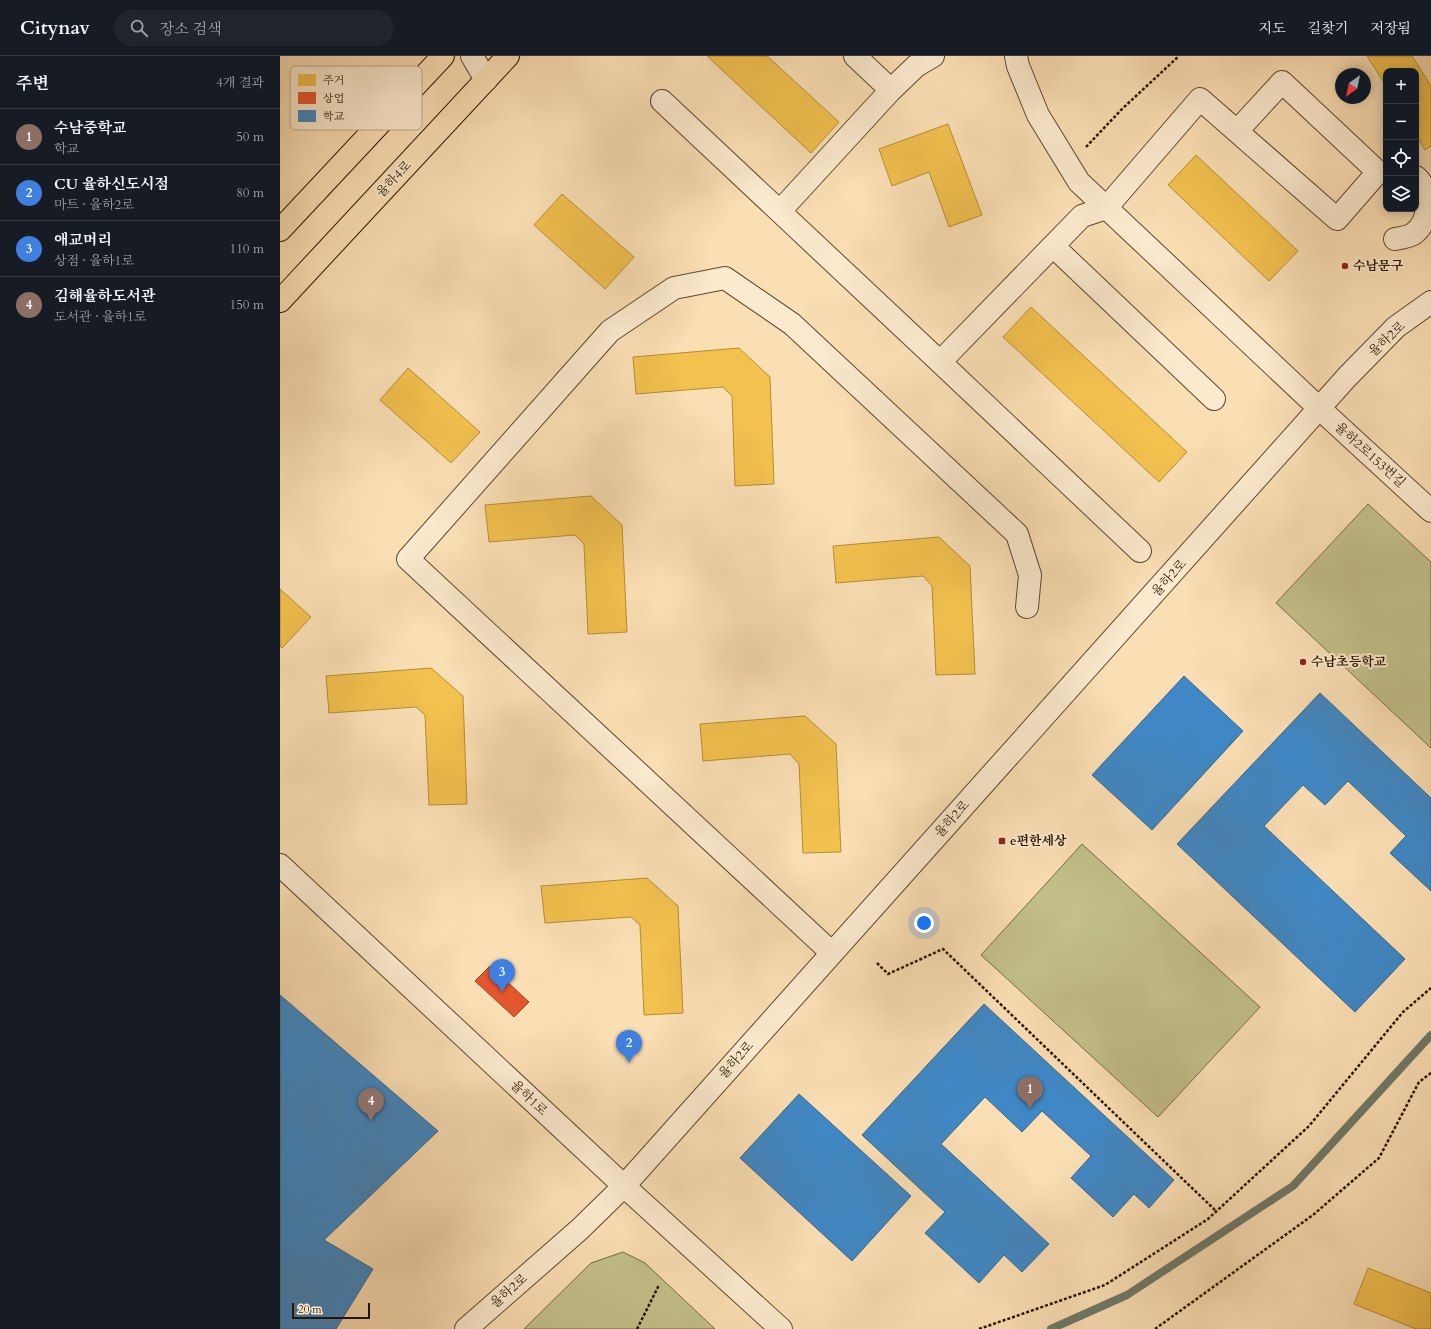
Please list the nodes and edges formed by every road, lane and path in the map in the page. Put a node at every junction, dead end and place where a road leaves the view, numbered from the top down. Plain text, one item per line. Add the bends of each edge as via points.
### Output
1 (443, 56) edge
2 (472, 56) edge
3 (508, 56) edge
4 (855, 56) edge
5 (933, 56) edge
6 (1016, 56) edge
7 (1179, 56) edge
8 (422, 78) edge
9 (486, 80) junction
10 (891, 90) junction
11 (662, 101) dead end
12 (374, 130) edge
13 (1237, 131) junction
14 (1084, 149) dead end
15 (1382, 170) edge
16 (1419, 179) edge
17 (1106, 208) junction
18 (780, 211) junction
19 (280, 230) edge
20 (1395, 239) dead end
21 (1053, 246) junction
22 (280, 302) edge
23 (1431, 302) edge
24 (940, 362) junction
25 (1214, 398) dead end
26 (1320, 409) junction
27 (1427, 500) edge
28 (1140, 551) dead end
29 (1027, 607) dead end
30 (280, 865) edge
31 (832, 953) junction
32 (877, 963) dead end
33 (1431, 988) edge
34 (1431, 1073) edge
35 (624, 1186) junction
36 (1216, 1211) junction
37 (659, 1285) dead end
38 (466, 1329) edge
39 (637, 1329) edge
40 (781, 1329) edge
41 (979, 1329) edge
42 (1155, 1329) edge

1 - 8 main road
2 - 9 street
3 - 9 main road, 율하4로
4 - 10 street
5 - 10 street via 916,66
6 - 17 street, 율하2로153번길 via 1038,115 1079,182
7 - 14 path via 1122,109
9 - 22 main road, 율하4로
10 - 18 street
11 - 18 street
12 - 19 main road
13 - 15 street via 1337,219
13 - 15 street via 1282,82
13 - 17 street via 1200,99
16 - 20 street via 1429,195 1429,211 1421,227 1412,234
17 - 21 street via 1082,216
17 - 26 street, 율하2로153번길
18 - 24 street
21 - 24 street
21 - 25 street
23 - 26 street, 율하2로 via 1396,327
24 - 28 street
26 - 27 street, 율하2로153번길
26 - 31 street, 율하2로
29 - 31 street via 1030,575 1017,534 792,324 725,278 674,288 610,331 408,559
30 - 35 street, 율하1로
31 - 35 street, 율하2로
32 - 36 path via 888,974 943,949
33 - 36 path via 1402,1012 1309,1126
34 - 42 path via 1419,1082 1380,1158 1313,1215
35 - 38 street, 율하2로 via 574,1234
35 - 40 street, 율하1로
36 - 41 path via 1208,1219 1106,1285
37 - 39 path

